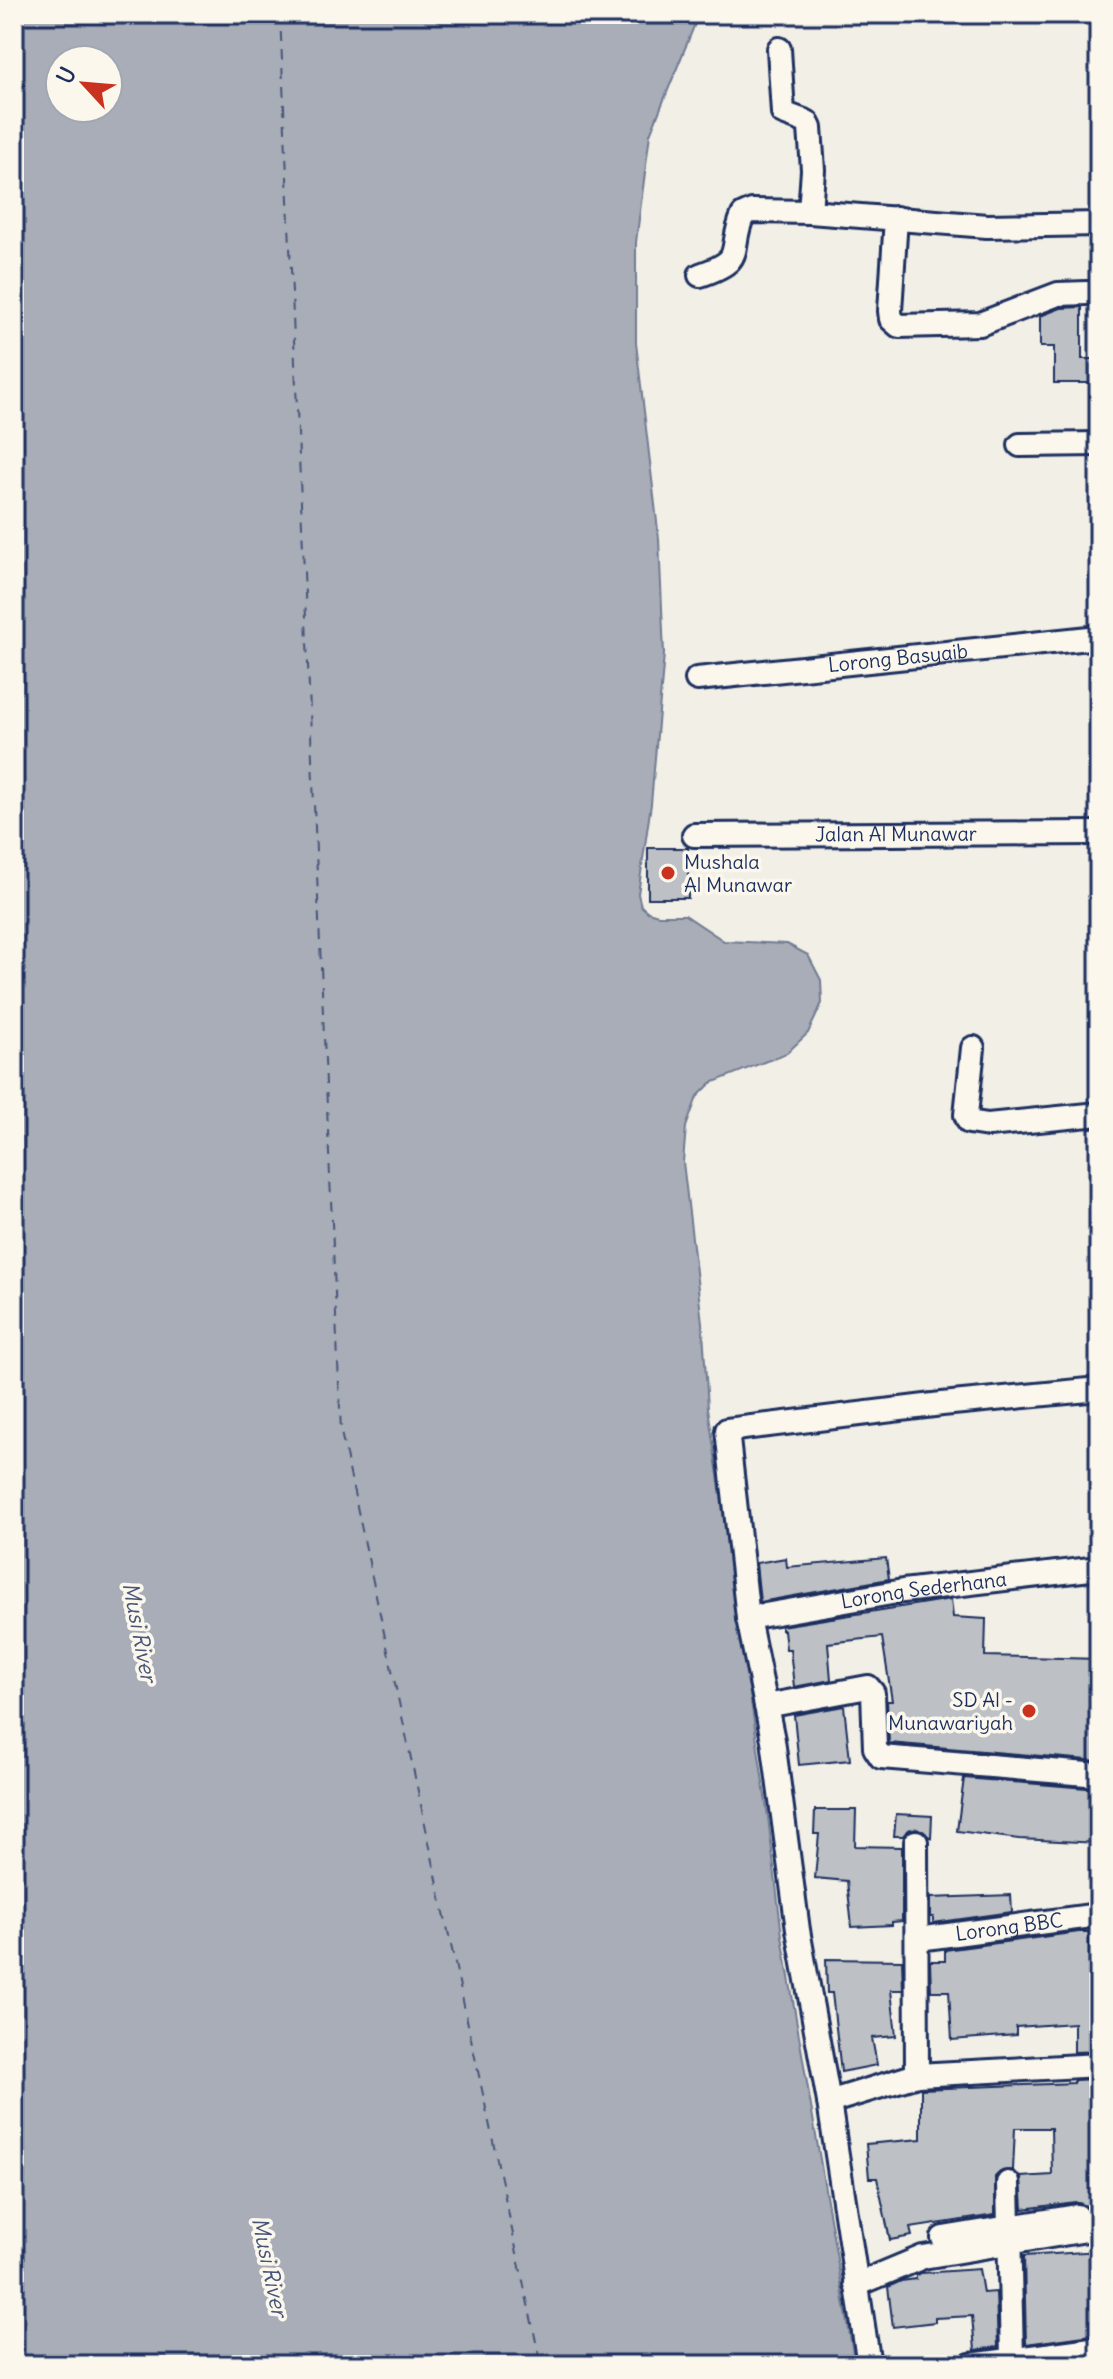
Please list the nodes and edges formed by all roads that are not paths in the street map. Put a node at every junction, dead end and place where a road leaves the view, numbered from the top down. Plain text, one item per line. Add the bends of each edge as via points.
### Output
1 (779, 49) dead end
2 (810, 212) junction
3 (896, 218) junction
4 (1099, 224) edge
5 (700, 275) dead end
6 (1087, 293) dead end
7 (1099, 444) edge
8 (1020, 445) dead end
9 (1099, 637) edge
10 (697, 679) dead end
11 (1099, 833) edge
12 (694, 835) dead end
13 (973, 1048) dead end
14 (1099, 1114) edge
15 (1099, 1389) edge
16 (1099, 1568) edge
17 (748, 1618) junction
18 (766, 1706) junction
19 (1099, 1775) edge
20 (916, 1842) dead end
21 (1099, 1915) edge
22 (918, 1939) junction
23 (1099, 2065) edge
24 (917, 2075) junction
25 (829, 2102) junction
26 (1008, 2183) dead end
27 (1077, 2216) dead end
28 (1099, 2228) edge
29 (1010, 2235) junction
30 (926, 2241) dead end
31 (856, 2285) junction
32 (1099, 2348) edge
33 (1012, 2358) junction
34 (869, 2365) edge
35 (971, 2365) edge

1 - 2 street via 783,113 810,128
2 - 3 street
2 - 5 street via 743,215 732,260
3 - 4 street via 987,226
3 - 6 street via 890,311 899,326 980,324 1058,294
7 - 8 street
9 - 10 street, Lorong Basyaib
11 - 12 street, Jalan Al Munawar
13 - 14 street via 969,1122 988,1125
15 - 17 street via 727,1430
16 - 17 street, Lorong Sederhana via 903,1591
17 - 18 street
18 - 19 street via 868,1687 873,1693 875,1748 881,1757
18 - 25 street
20 - 22 street
21 - 22 street, Lorong BBC
22 - 24 street
23 - 24 street
24 - 25 street
25 - 31 street
26 - 29 street
27 - 29 street
28 - 29 street
29 - 30 street
29 - 31 street via 923,2257
29 - 33 street
31 - 34 street
32 - 33 street
33 - 35 street

